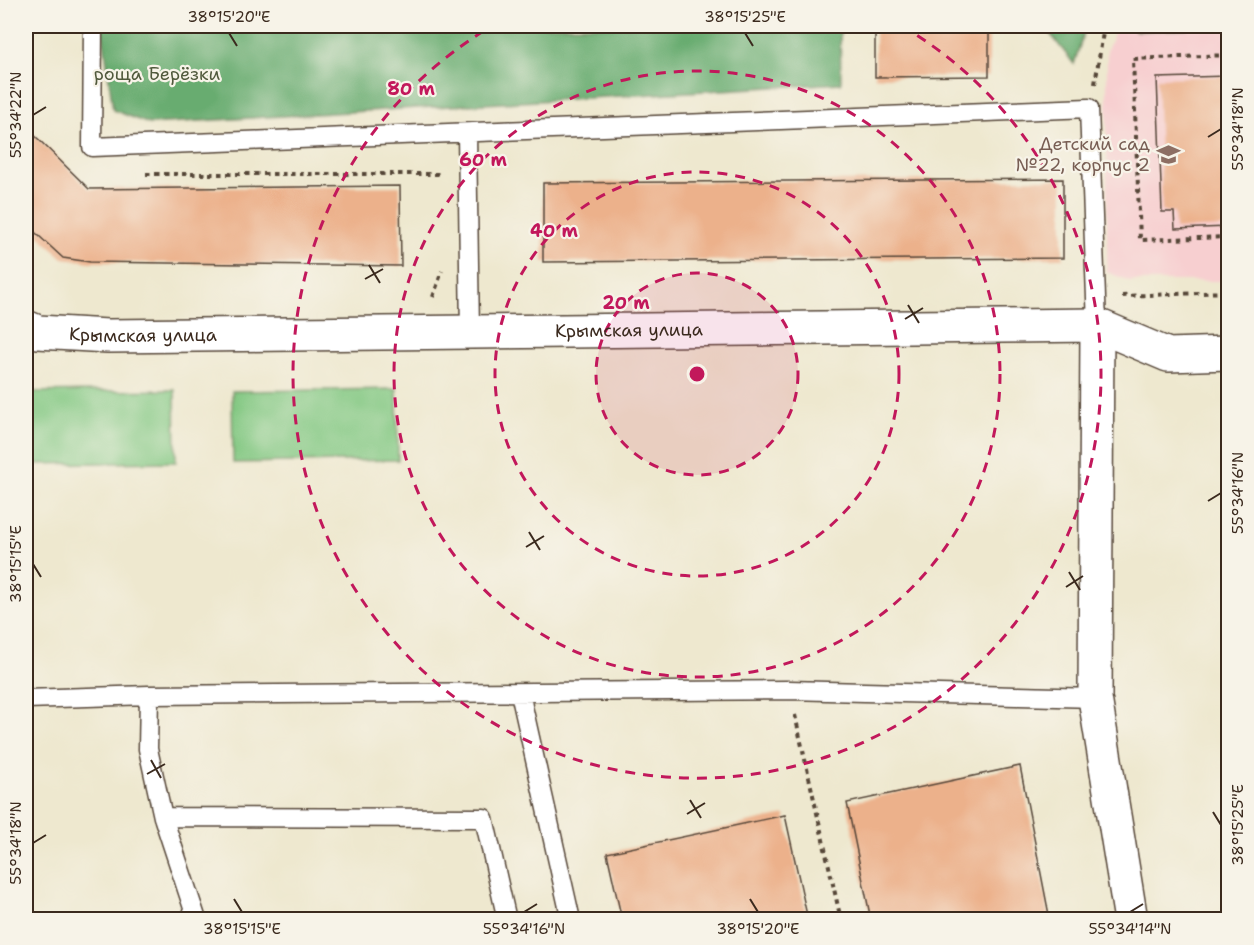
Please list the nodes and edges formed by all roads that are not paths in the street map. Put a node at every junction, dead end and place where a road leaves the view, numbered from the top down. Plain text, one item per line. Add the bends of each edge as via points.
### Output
1 (93, 26) edge
2 (467, 133) junction
3 (1097, 325) junction
4 (26, 327) edge
5 (470, 332) junction
6 (1228, 352) edge
7 (520, 693) junction
8 (149, 695) junction
9 (26, 699) edge
10 (1095, 699) junction
11 (163, 817) junction
12 (197, 920) edge
13 (507, 920) edge
14 (571, 920) edge
15 (1131, 920) edge

1 - 2 lane via 93,147
2 - 3 lane via 1089,108
2 - 5 lane
3 - 5 street, Крымская улица
3 - 6 street, Крымская улица via 1168,355
3 - 10 street
4 - 5 street, Крымская улица via 38,332 108,336
7 - 8 lane
7 - 10 lane via 789,690
7 - 14 lane
8 - 9 lane
8 - 11 lane via 148,749
10 - 15 street
11 - 12 lane
11 - 13 lane via 484,818

